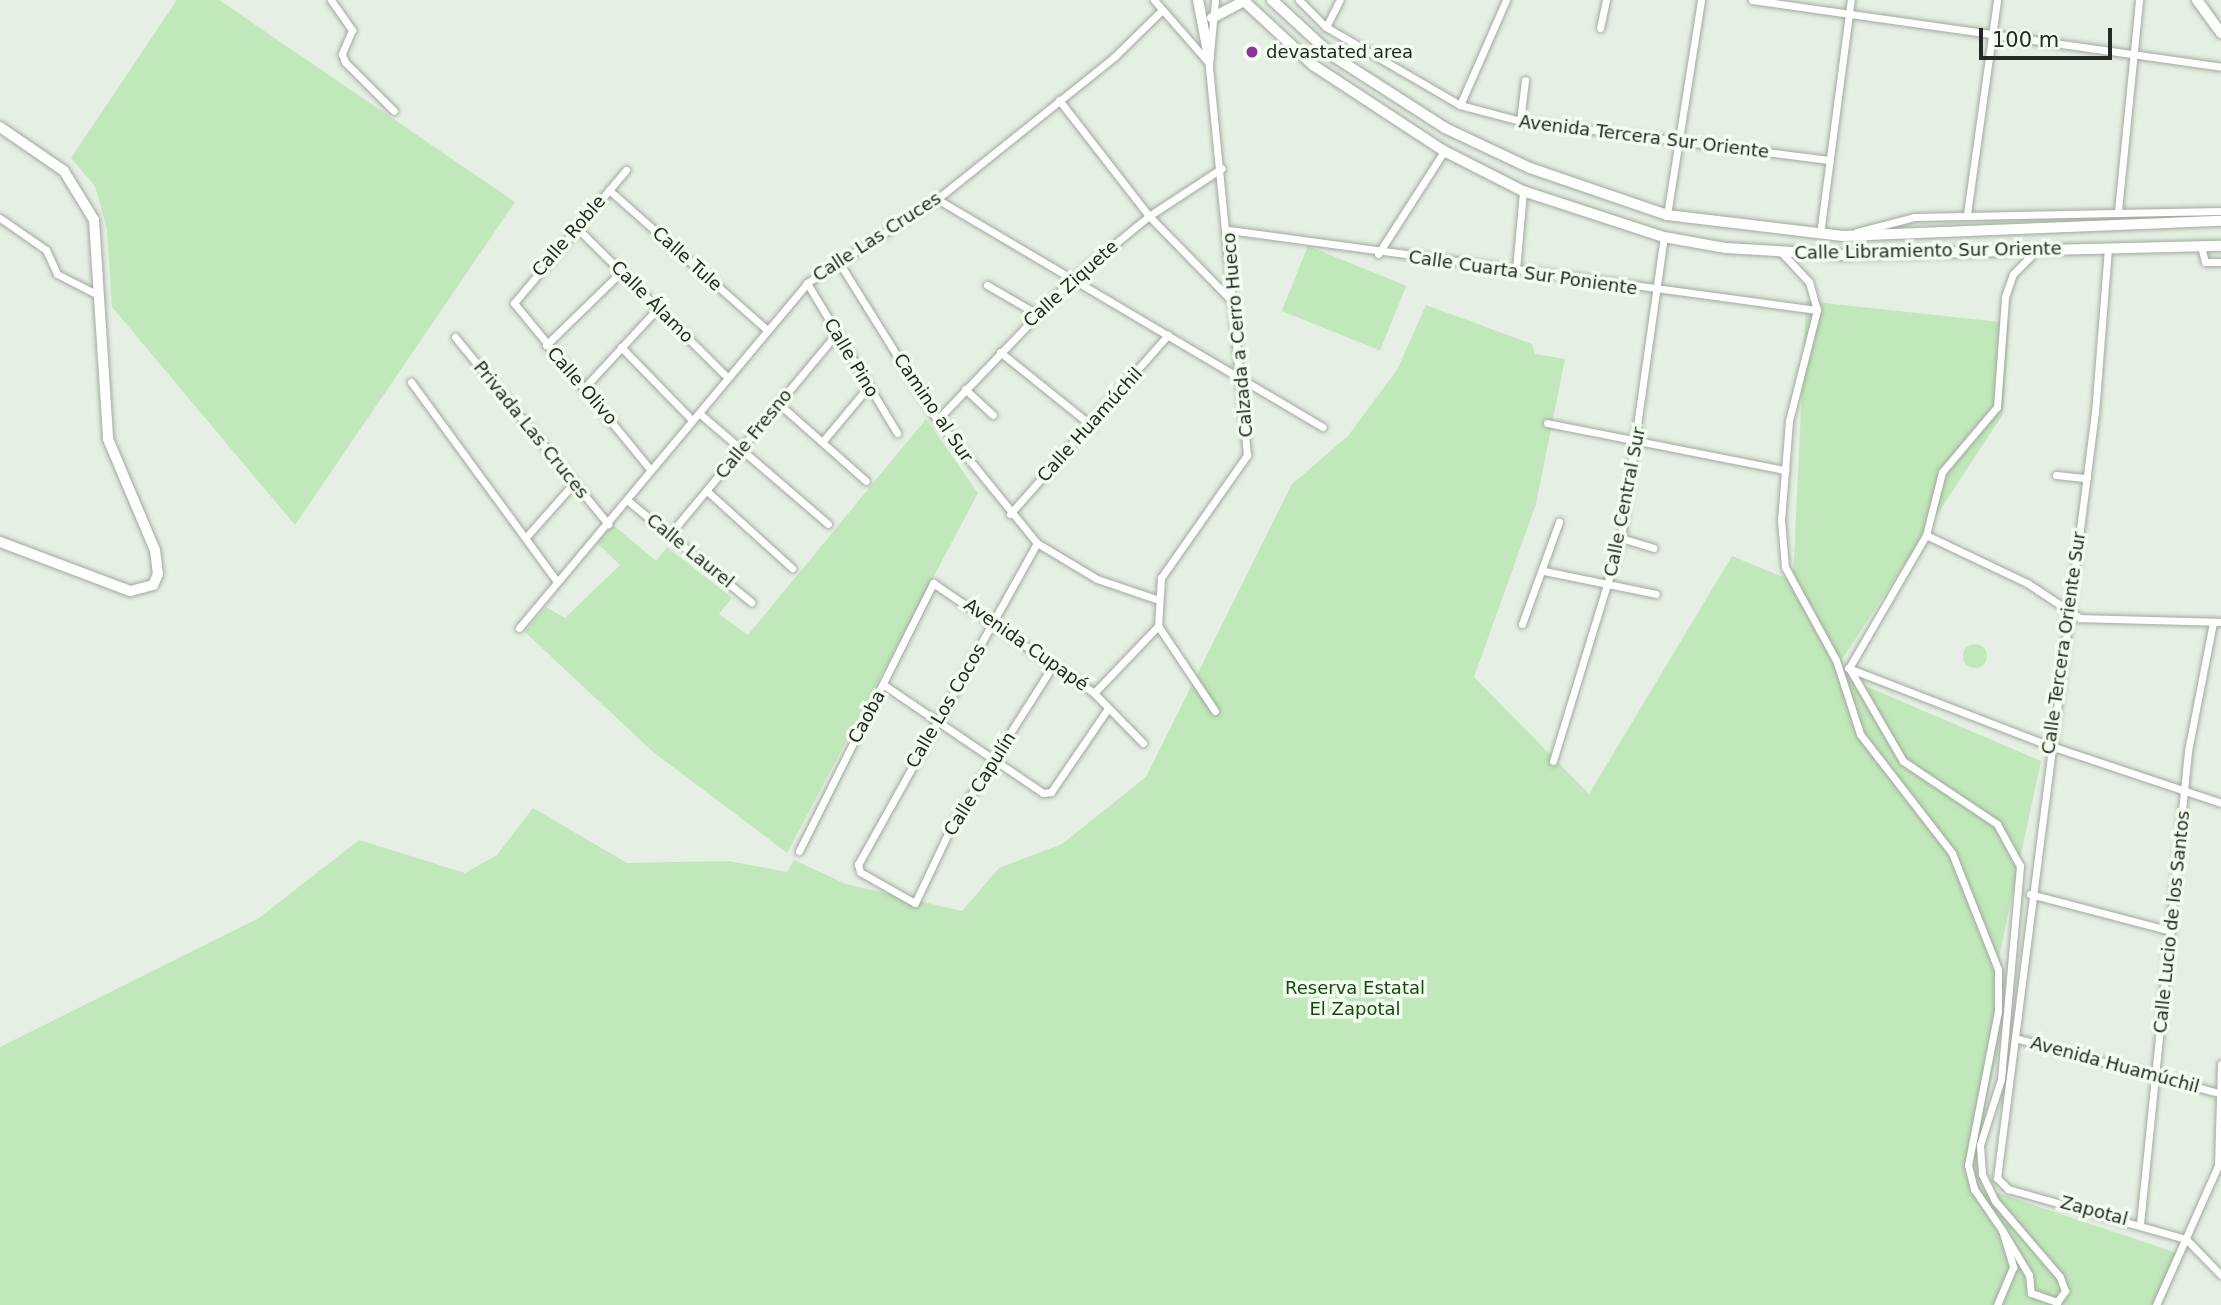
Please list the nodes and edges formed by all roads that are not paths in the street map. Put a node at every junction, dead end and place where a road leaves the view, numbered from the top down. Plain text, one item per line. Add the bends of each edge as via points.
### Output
1 (331, 0) edge
2 (1154, 0) edge
3 (1198, 0) edge
4 (1215, 0) edge
5 (1272, 0) edge
6 (1299, 0) edge
7 (1340, 0) edge
8 (1506, 0) edge
9 (1606, 0) edge
10 (1701, 0) edge
11 (1752, 0) edge
12 (1851, 0) edge
13 (1997, 0) edge
14 (2139, 0) edge
15 (2197, 0) edge
16 (1243, 1) edge
17 (1161, 10) junction
18 (1849, 13) junction
19 (1212, 18) junction
20 (1326, 27) junction
21 (1600, 28) dead end
22 (1992, 33) junction
23 (2221, 33) edge
24 (2133, 55) junction
25 (1209, 60) junction
26 (2221, 67) edge
27 (1525, 80) dead end
28 (1059, 100) junction
29 (1460, 105) junction
30 (394, 111) dead end
31 (1520, 121) junction
32 (0, 127) edge
33 (1681, 144) junction
34 (1444, 151) junction
35 (1830, 160) junction
36 (1222, 168) junction
37 (626, 170) dead end
38 (610, 190) junction
39 (1523, 191) junction
40 (937, 199) junction
41 (2118, 211) junction
42 (2221, 211) edge
43 (1967, 214) junction
44 (1667, 215) junction
45 (1149, 216) junction
46 (0, 218) edge
47 (2221, 222) edge
48 (577, 228) junction
49 (1229, 230) junction
50 (1820, 234) junction
51 (1843, 236) junction
52 (1664, 237) junction
53 (2201, 246) junction
54 (2221, 246) edge
55 (2108, 248) junction
56 (2038, 250) junction
57 (1782, 253) junction
58 (1378, 254) junction
59 (2221, 262) edge
60 (840, 264) junction
61 (1516, 270) junction
62 (622, 271) junction
63 (1071, 280) junction
64 (807, 284) junction
65 (987, 285) dead end
66 (1657, 291) junction
67 (98, 295) junction
68 (514, 303) joint
69 (1236, 305) junction
70 (658, 308) junction
71 (1817, 310) junction
72 (1037, 314) junction
73 (765, 328) junction
74 (836, 334) junction
75 (1168, 335) junction
76 (455, 337) dead end
77 (546, 345) junction
78 (621, 347) junction
79 (1000, 352) junction
80 (727, 377) junction
81 (1240, 378) junction
82 (411, 382) dead end
83 (585, 387) junction
84 (868, 387) junction
85 (965, 390) junction
86 (779, 404) junction
87 (699, 413) junction
88 (993, 415) dead end
89 (692, 420) junction
90 (937, 420) junction
91 (1548, 423) dead end
92 (1092, 426) junction
93 (1323, 426) dead end
94 (897, 433) dead end
95 (1638, 436) junction
96 (823, 441) junction
97 (741, 449) junction
98 (650, 469) junction
99 (1785, 470) junction
100 (2056, 475) dead end
101 (2087, 478) junction
102 (866, 481) dead end
103 (575, 483) junction
104 (707, 491) junction
105 (627, 500) junction
106 (1010, 514) junction
107 (1559, 522) dead end
108 (608, 524) junction
109 (828, 524) dead end
110 (670, 534) junction
111 (1926, 535) junction
112 (527, 536) junction
113 (1621, 538) junction
114 (0, 542) edge
115 (1037, 543) junction
116 (1654, 548) dead end
117 (792, 568) dead end
118 (1544, 571) junction
119 (556, 580) junction
120 (1610, 581) junction
121 (933, 583) joint
122 (1656, 594) dead end
123 (1158, 600) junction
124 (751, 602) dead end
125 (2070, 608) junction
126 (994, 622) junction
127 (2217, 622) edge
128 (1522, 624) dead end
129 (1157, 626) junction
130 (519, 628) dead end
131 (1836, 660) junction
132 (1053, 665) junction
133 (1849, 668) junction
134 (884, 685) junction
135 (1094, 693) junction
136 (1107, 710) junction
137 (1215, 710) dead end
138 (937, 720) junction
139 (1143, 743) dead end
140 (2048, 745) junction
141 (995, 761) junction
142 (1553, 761) dead end
143 (2185, 789) junction
144 (2221, 803) edge
145 (799, 851) dead end
146 (2030, 894) junction
147 (912, 905) joint
148 (2171, 932) junction
149 (2015, 1038) junction
150 (2221, 1064) edge
151 (2157, 1079) junction
152 (2215, 1092) junction
153 (2221, 1152) edge
154 (2002, 1185) joint
155 (2140, 1224) junction
156 (2002, 1230) junction
157 (2186, 1239) junction
158 (2221, 1275) edge
159 (1997, 1305) edge
160 (2156, 1305) edge

1 - 30 street via 351,25 345,62
2 - 17 street
3 - 25 main road
4 - 19 street, Calzada a Cerro Hueco
5 - 44 main road, Calle Libramiento Sur Oriente via 1332,56 1445,128 1542,173
6 - 20 street, Avenida Tercera Sur Oriente
7 - 20 street
8 - 29 street
9 - 21 street
10 - 33 street
11 - 18 street
12 - 18 street
13 - 22 street
14 - 24 street
15 - 23 street
16 - 19 main road
16 - 34 main road, Calle Libramiento Sur Oriente via 1313,65
17 - 25 street
17 - 28 street, Calle Las Cruces
18 - 22 street
18 - 35 street
19 - 25 street, Calzada a Cerro Hueco
20 - 29 street, Avenida Tercera Sur Oriente
22 - 24 street
22 - 43 street
24 - 26 street
24 - 41 street
25 - 36 street, Calzada a Cerro Hueco
27 - 31 street
28 - 40 street, Calle Las Cruces
28 - 45 street
29 - 31 street, Avenida Tercera Sur Oriente
31 - 33 street, Avenida Tercera Sur Oriente
32 - 67 main road via 64,171 85,197 94,220
33 - 35 street, Avenida Tercera Sur Oriente
33 - 44 street
34 - 39 main road, Calle Libramiento Sur Oriente
34 - 58 street
35 - 50 street
36 - 45 street, Calle Ziquete
36 - 49 street, Calzada a Cerro Hueco
37 - 38 street, Calle Roble
38 - 48 street, Calle Roble
38 - 73 street, Calle Tule
39 - 52 main road, Calle Libramiento Sur Oriente
39 - 61 street
40 - 60 street, Calle Las Cruces
40 - 63 street
41 - 42 street
41 - 43 street
43 - 51 street via 1914,217
44 - 50 main road, Calle Libramiento Sur Oriente
45 - 63 street, Calle Ziquete
45 - 69 street
46 - 67 street via 46,250 57,274
47 - 51 main road, Calle Libramiento Sur Oriente
48 - 62 street, Calle Álamo
48 - 68 street, Calle Roble
49 - 58 street, Calle Cuarta Sur Poniente
49 - 69 street, Calzada a Cerro Hueco
50 - 51 main road, Calle Libramiento Sur Oriente
52 - 57 main road, Calle Libramiento Sur Oriente
52 - 66 street, Calle Central Sur
53 - 54 main road, Calle Libramiento Sur Oriente
53 - 55 main road, Calle Libramiento Sur Oriente
53 - 59 street via 2205,262
55 - 56 main road, Calle Libramiento Sur Oriente
55 - 101 street, Calle Tercera Oriente Sur
56 - 57 main road, Calle Libramiento Sur Oriente
56 - 111 street via 2012,274 2005,297 1997,407 1942,472
57 - 71 street via 1809,282
58 - 61 street, Calle Cuarta Sur Poniente
60 - 64 street, Calle Las Cruces
60 - 90 street, Camino al Sur
61 - 66 street, Calle Cuarta Sur Poniente
62 - 70 street, Calle Álamo
62 - 77 street
63 - 72 street, Calle Ziquete
63 - 75 street
64 - 73 street, Calle Las Cruces
64 - 74 street, Calle Pino
65 - 72 street
66 - 71 street, Calle Cuarta Sur Poniente
66 - 95 street, Calle Central Sur
67 - 114 main road via 108,439 155,550 158,574 153,585 130,591
68 - 77 street, Calle Olivo
69 - 81 street, Calzada a Cerro Hueco
70 - 78 street
70 - 80 street, Calle Álamo
71 - 99 street via 1788,421
72 - 79 street, Calle Ziquete
73 - 80 street, Calle Las Cruces
74 - 84 street, Calle Pino
74 - 86 street, Calle Fresno
75 - 81 street
75 - 92 street, Calle Huamúchil
76 - 103 street, Privada Las Cruces
77 - 83 street, Calle Olivo
78 - 83 street
78 - 89 street
79 - 85 street, Calle Ziquete
79 - 92 street
80 - 87 street, Calle Las Cruces
81 - 93 street
81 - 123 street, Calzada a Cerro Hueco via 1247,455 1161,578
82 - 112 street
83 - 98 street, Calle Olivo
84 - 94 street, Calle Pino
84 - 96 street
85 - 88 street
85 - 90 street, Calle Ziquete
86 - 96 street
86 - 97 street, Calle Fresno
87 - 89 street, Calle Las Cruces
87 - 97 street
89 - 98 street, Calle Las Cruces
90 - 106 street, Camino al Sur
91 - 95 street
92 - 106 street, Calle Huamúchil
95 - 99 street
95 - 113 street, Calle Central Sur
96 - 102 street
97 - 104 street, Calle Fresno
97 - 109 street
98 - 105 street, Calle Las Cruces
99 - 131 street via 1785,567
100 - 101 street
101 - 125 street, Calle Tercera Oriente Sur
103 - 108 street, Privada Las Cruces
103 - 112 street
104 - 110 street, Calle Fresno
104 - 117 street
105 - 108 street, Calle Las Cruces
105 - 110 street, Calle Laurel
106 - 115 street, Camino al Sur
107 - 118 street
108 - 119 street, Calle Las Cruces
110 - 124 street, Calle Laurel
111 - 125 street
111 - 133 street
112 - 119 street
113 - 116 street
113 - 120 street, Calle Central Sur
115 - 123 street, Camino al Sur via 1097,579
115 - 126 street, Calle Los Cocos
118 - 120 street
118 - 128 street
119 - 130 street, Calle Las Cruces
120 - 122 street
120 - 142 street, Calle Central Sur
121 - 126 street, Avenida Cupapé
121 - 134 street, Caoba
123 - 129 street, Calzada a Cerro Hueco
125 - 127 street via 2089,621
125 - 140 street, Calle Tercera Oriente Sur
126 - 132 street, Avenida Cupapé
126 - 138 street, Calle Los Cocos
127 - 143 street, Calle Lucio de los Santos
129 - 135 street
129 - 137 street
131 - 133 street
131 - 156 street via 1860,734 1952,853 1971,891 1998,969 1998,1011 1968,1165 1974,1189
132 - 135 street, Avenida Cupapé
132 - 141 street, Calle Capulín
133 - 140 street
133 - 156 street via 1903,761 1997,824 2020,866 2001,1079 1980,1145 1981,1165 1995,1201 2060,1278 2065,1291 2057,1302 2031,1293 2029,1275
134 - 138 street
134 - 145 street, Caoba
135 - 136 street, Avenida Cupapé
136 - 139 street, Avenida Cupapé
136 - 141 street via 1048,792
138 - 141 street
138 - 147 street, Calle Los Cocos via 858,870
140 - 143 street
140 - 146 street, Calle Tercera Oriente Sur
141 - 147 street, Calle Capulín via 952,825
143 - 144 street
143 - 148 street, Calle Lucio de los Santos
146 - 148 street
146 - 149 street, Calle Tercera Oriente Sur
148 - 151 street, Calle Lucio de los Santos
149 - 151 street, Avenida Huamúchil
149 - 154 street, Calle Tercera Oriente Sur via 1997,1178
150 - 152 street
151 - 152 street, Avenida Huamúchil
151 - 155 street, Calle Lucio de los Santos
152 - 153 street
153 - 157 street
154 - 155 street, Zapotal
155 - 157 street, Zapotal
156 - 159 street via 2013,1267
157 - 158 street
157 - 160 street

